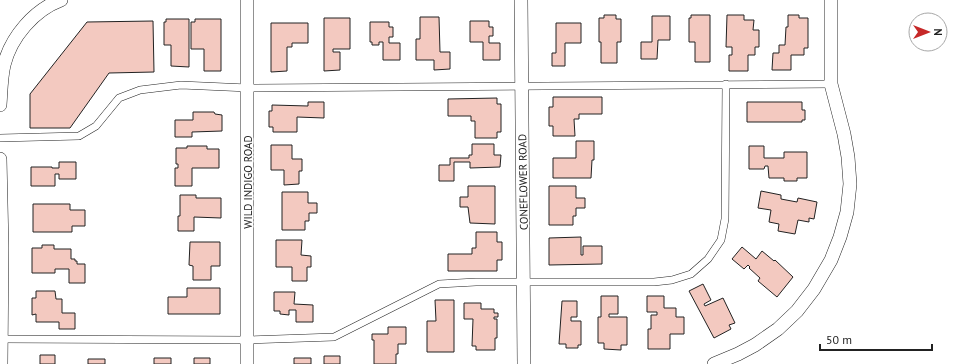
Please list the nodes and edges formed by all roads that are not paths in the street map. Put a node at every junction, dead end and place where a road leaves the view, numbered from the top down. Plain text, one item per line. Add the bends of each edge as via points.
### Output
1 (61, 0) edge
2 (247, 0) edge
3 (521, 0) edge
4 (831, 0) edge
5 (726, 84) junction
6 (831, 84) junction
7 (521, 86) junction
8 (248, 88) junction
9 (0, 105) edge
10 (0, 138) edge
11 (0, 159) edge
12 (524, 282) junction
13 (0, 339) edge
14 (247, 340) junction
15 (1, 364) edge
16 (247, 364) edge
17 (524, 364) edge
18 (714, 364) edge

1 - 9 street via 32,18 12,45 4,66
2 - 8 street, WILD INDIGO ROAD
3 - 7 street, CONEFLOWER ROAD
4 - 6 street
5 - 6 lane
5 - 7 lane
5 - 12 lane via 725,219 721,240 708,259 691,274 672,280
6 - 18 street via 844,134 850,184 847,212 831,260 793,316 755,345
7 - 8 lane
7 - 12 street, CONEFLOWER ROAD
8 - 10 lane via 181,86 140,90 119,98 96,126 78,136
8 - 14 street, WILD INDIGO ROAD
11 - 13 street
12 - 14 lane via 439,284 334,337
12 - 17 street, CONEFLOWER ROAD
13 - 14 lane
13 - 15 street
14 - 16 street, WILD INDIGO ROAD

